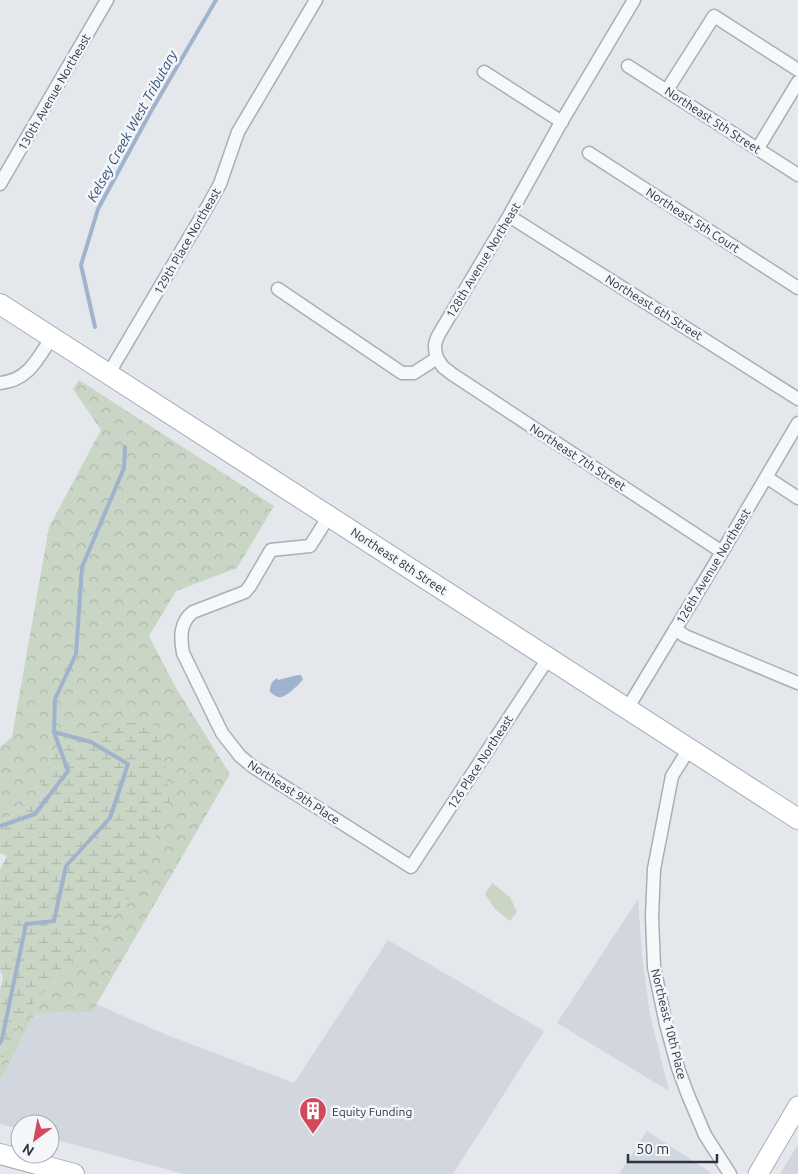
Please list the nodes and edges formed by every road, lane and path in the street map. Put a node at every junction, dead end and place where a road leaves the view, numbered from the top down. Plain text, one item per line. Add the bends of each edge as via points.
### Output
1 (107, 0) edge
2 (316, 0) edge
3 (634, 0) edge
4 (628, 66) dead end
5 (798, 70) edge
6 (484, 72) dead end
7 (798, 82) edge
8 (667, 90) junction
9 (562, 122) junction
10 (758, 148) junction
11 (588, 153) dead end
12 (798, 175) edge
13 (0, 184) edge
14 (510, 216) junction
15 (798, 288) edge
16 (278, 289) dead end
17 (0, 304) edge
18 (52, 337) junction
19 (437, 358) junction
20 (109, 373) junction
21 (0, 383) edge
22 (798, 398) edge
23 (798, 423) edge
24 (766, 477) junction
25 (798, 498) edge
26 (329, 516) junction
27 (722, 552) junction
28 (675, 629) junction
29 (549, 658) junction
30 (798, 683) edge
31 (627, 709) junction
32 (689, 749) junction
33 (798, 819) edge
34 (411, 867) joint
35 (798, 1106) edge
36 (0, 1154) edge
37 (74, 1174) edge
38 (730, 1174) edge
39 (758, 1174) edge

1 - 13 street, 130th Avenue Northeast
2 - 20 street, 129th Place Northeast via 238,132 220,184 209,204
3 - 9 street, 128th Avenue Northeast
4 - 8 street, Northeast 5th Street
5 - 8 street via 714,16
6 - 9 street
7 - 10 street
8 - 10 street, Northeast 5th Street
9 - 14 street, 128th Avenue Northeast
10 - 12 street, Northeast 5th Street
11 - 15 street, Northeast 5th Court
14 - 19 street, 128th Avenue Northeast via 439,334 434,350
14 - 22 street, Northeast 6th Street
16 - 19 street via 402,374 414,373
17 - 18 main road, Northeast 8th Street
18 - 20 main road, Northeast 8th Street
18 - 21 street via 32,367 19,378
19 - 27 street, Northeast 7th Street via 452,374
20 - 26 main road, Northeast 8th Street
23 - 24 street, 126th Avenue Northeast
24 - 25 street
24 - 27 street, 126th Avenue Northeast
26 - 29 main road, Northeast 8th Street
26 - 34 street, Northeast 9th Place via 310,546 271,550 245,592 187,616 181,631 183,653 222,733 240,756
27 - 28 street, 126th Avenue Northeast
28 - 30 street via 684,636
28 - 31 street, 126th Avenue Northeast
29 - 31 main road, Northeast 8th Street
29 - 34 street, 126 Place Northeast
31 - 32 main road, Northeast 8th Street
32 - 33 main road, Northeast 8th Street
32 - 38 street, Northeast 10th Place via 672,776 654,868 654,967 681,1077 705,1135
35 - 39 street
36 - 37 main road

